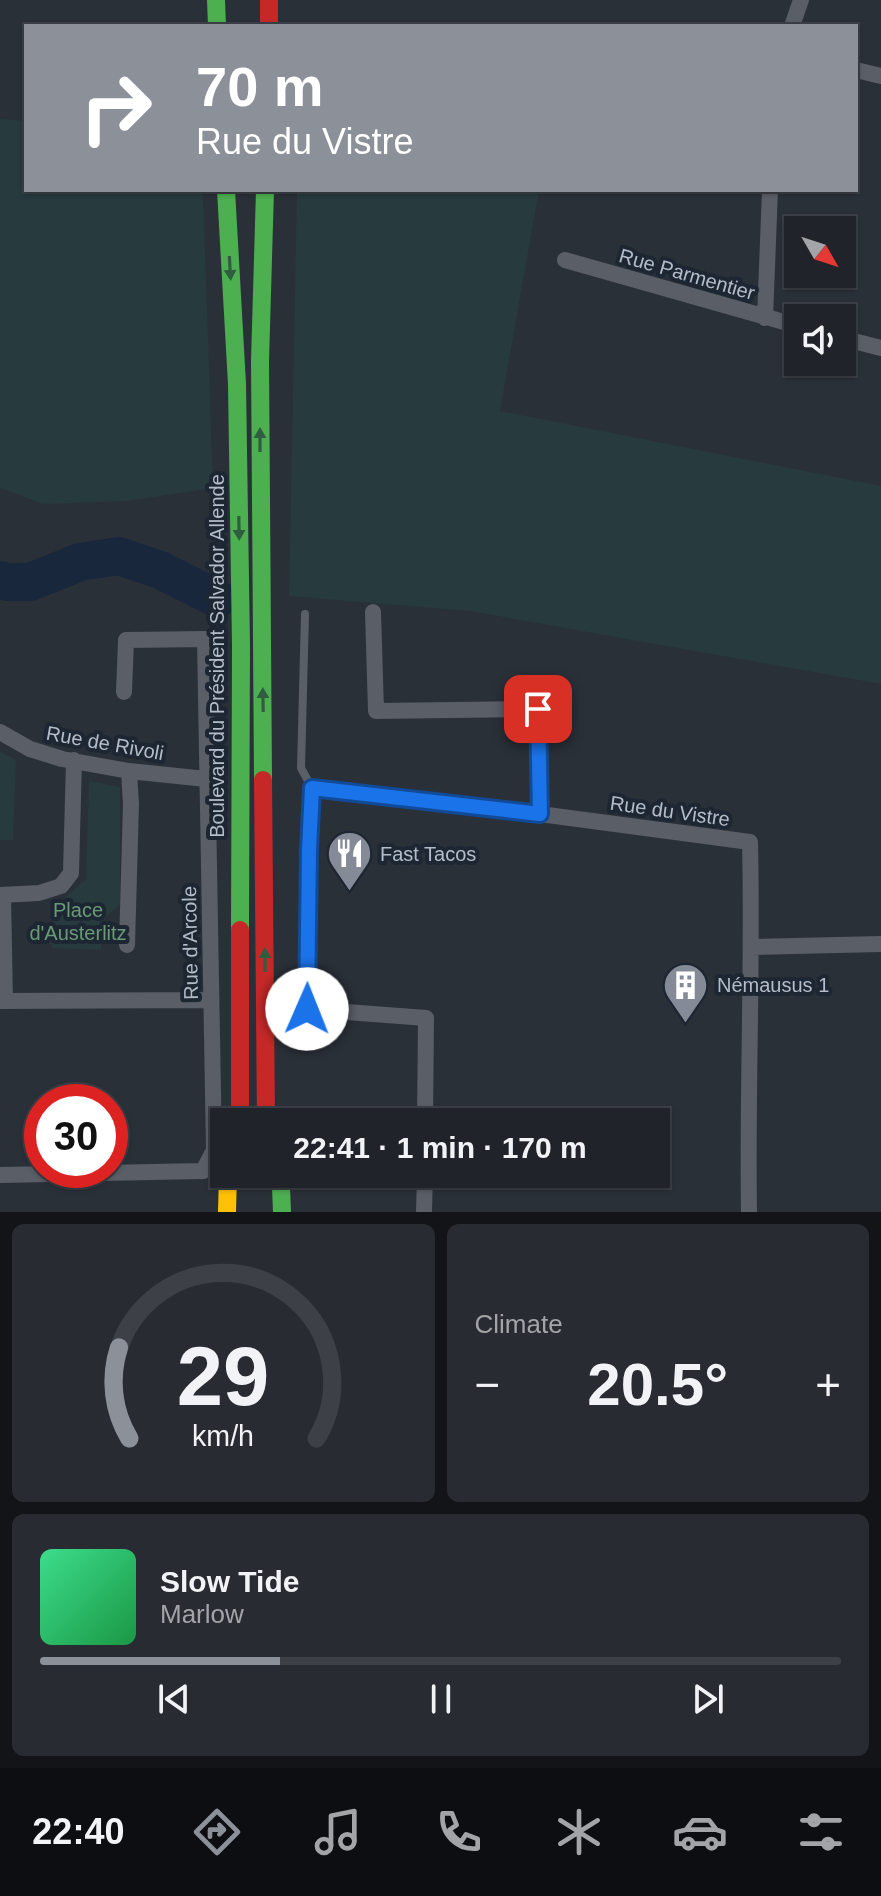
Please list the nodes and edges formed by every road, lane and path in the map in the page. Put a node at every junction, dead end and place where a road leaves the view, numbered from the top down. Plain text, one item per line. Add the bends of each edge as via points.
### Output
1 (216, 0) edge
2 (269, 0) edge
3 (801, 0) edge
4 (217, 24) edge
5 (269, 24) edge
6 (793, 24) edge
7 (858, 70) edge
8 (881, 76) edge
9 (226, 192) edge
10 (265, 192) edge
11 (770, 192) edge
12 (565, 260) dead end
13 (765, 318) junction
14 (784, 323) edge
15 (856, 342) edge
16 (881, 348) edge
17 (373, 612) dead end
18 (305, 614) dead end
19 (241, 645) junction
20 (124, 692) dead end
21 (0, 732) edge
22 (74, 760) junction
23 (129, 771) junction
24 (206, 779) junction
25 (312, 788) junction
26 (540, 814) junction
27 (2, 895) edge
28 (881, 944) edge
29 (127, 945) dead end
30 (751, 947) junction
31 (211, 1000) junction
32 (3, 1001) edge
33 (228, 1108) edge
34 (240, 1108) edge
35 (266, 1108) edge
36 (425, 1108) edge
37 (0, 1175) edge
38 (228, 1188) edge
39 (240, 1188) edge
40 (267, 1188) edge
41 (281, 1188) edge
42 (425, 1188) edge
43 (227, 1212) edge
44 (240, 1212) edge
45 (268, 1212) edge
46 (282, 1212) edge
47 (424, 1212) edge
48 (749, 1212) edge

1 - 4 main road
2 - 5 main road
3 - 6 street
7 - 8 street
9 -> 19 main road, Boulevard du Président Salvador Allende via 237,384
35 -> 10 main road via 260,377
11 - 13 street
12 - 13 street, Rue Parmentier
13 - 14 street, Rue Parmentier
15 - 16 street
17 - 26 street via 376,711 538,709
18 - 25 lane via 301,768
19 - 33 main road via 227,724
19 - 34 main road, Boulevard du Président Salvador Allende
20 - 24 street, Rue d'Arcole via 126,640 205,639
21 - 22 street, Rue de Rivoli via 30,749
22 - 23 street, Rue de Rivoli
22 - 27 street via 71,873 61,886
23 - 24 street, Rue de Rivoli
23 - 29 street
24 - 31 street, Rue d'Arcole
25 - 26 street, Rue du Vistre
25 - 36 street via 307,1009 426,1018
26 - 30 street, Rue du Vistre via 750,842
27 - 32 street
28 - 30 street
30 - 48 street, Rue du Vistre
31 - 32 street
31 - 37 street, Rue d'Arcole via 214,1150 203,1171
38 - 43 main road
39 - 44 main road
40 - 45 main road
41 - 46 main road
42 - 47 street

